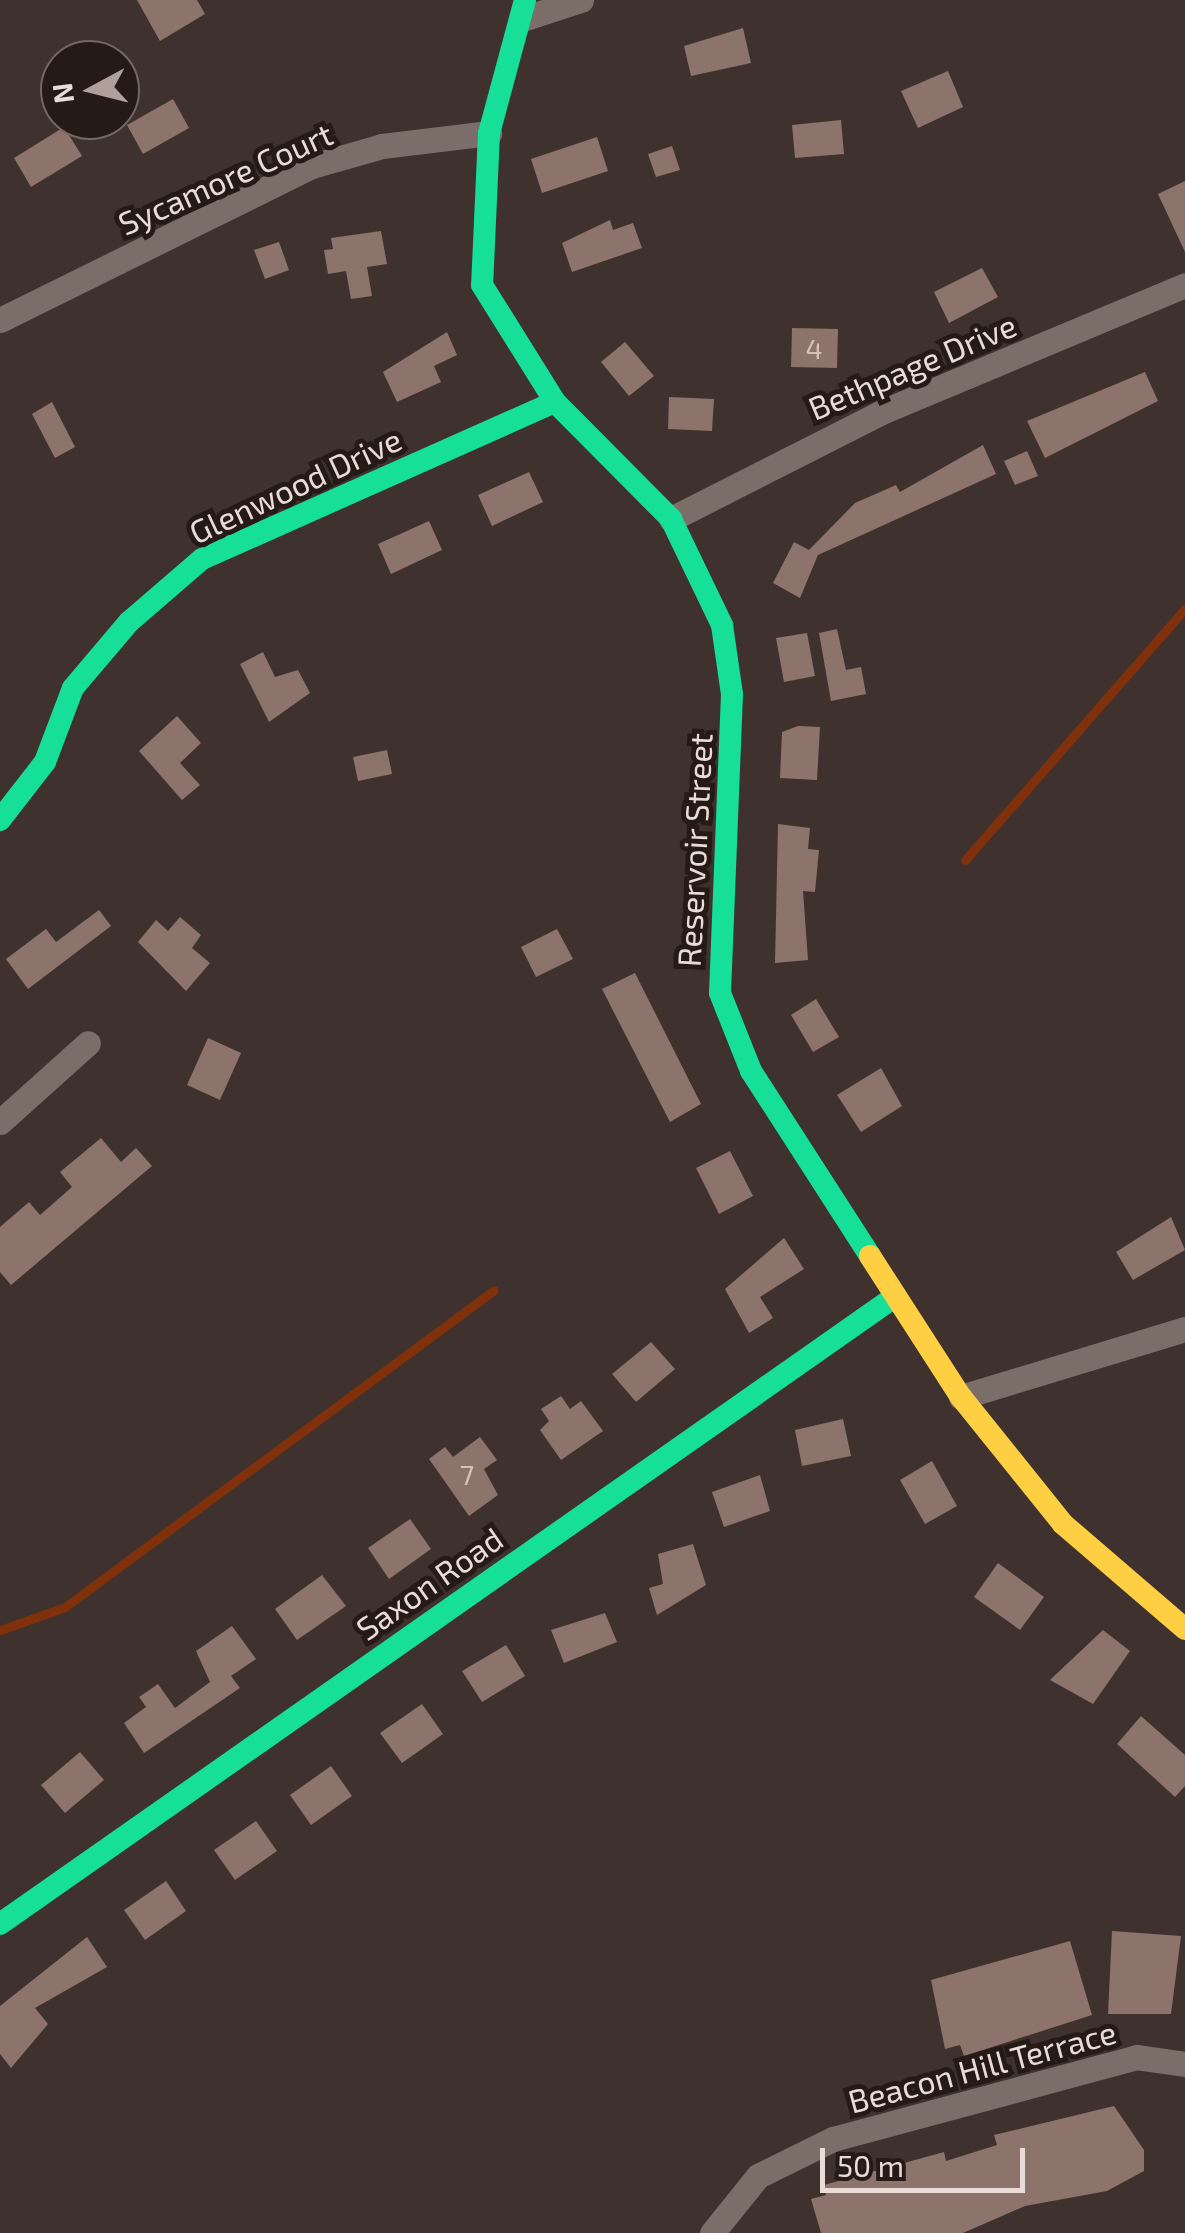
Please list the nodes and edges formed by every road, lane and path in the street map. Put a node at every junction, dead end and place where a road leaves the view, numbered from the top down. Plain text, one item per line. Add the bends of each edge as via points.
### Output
1 (581, 0) edge
2 (523, 9) edge
3 (488, 133) junction
4 (1185, 284) edge
5 (0, 320) edge
6 (555, 402) junction
7 (671, 519) junction
8 (0, 820) edge
9 (88, 1044) dead end
10 (0, 1122) edge
11 (896, 1296) junction
12 (1185, 1328) edge
13 (961, 1398) junction
14 (1185, 1628) edge
15 (0, 1924) edge
16 (1185, 2064) edge
17 (712, 2233) edge

1 - 2 street
2 - 3 street, Reservoir Street
3 - 5 street, Sycamore Court via 312,166
3 - 6 street, Reservoir Street via 482,285
4 - 7 street, Bethpage Drive via 884,411
6 - 7 street, Reservoir Street
6 - 8 street, Glenwood Drive via 202,559 129,622 73,688 45,762
7 - 11 street, Reservoir Street via 722,624 732,694 720,993 752,1071
9 - 10 street
11 - 13 street, Reservoir Street
11 - 15 street, Saxon Road
12 - 13 street
13 - 14 street, Reservoir Street via 1063,1524
16 - 17 street, Beacon Hill Terrace via 1136,2056 833,2139 758,2176

